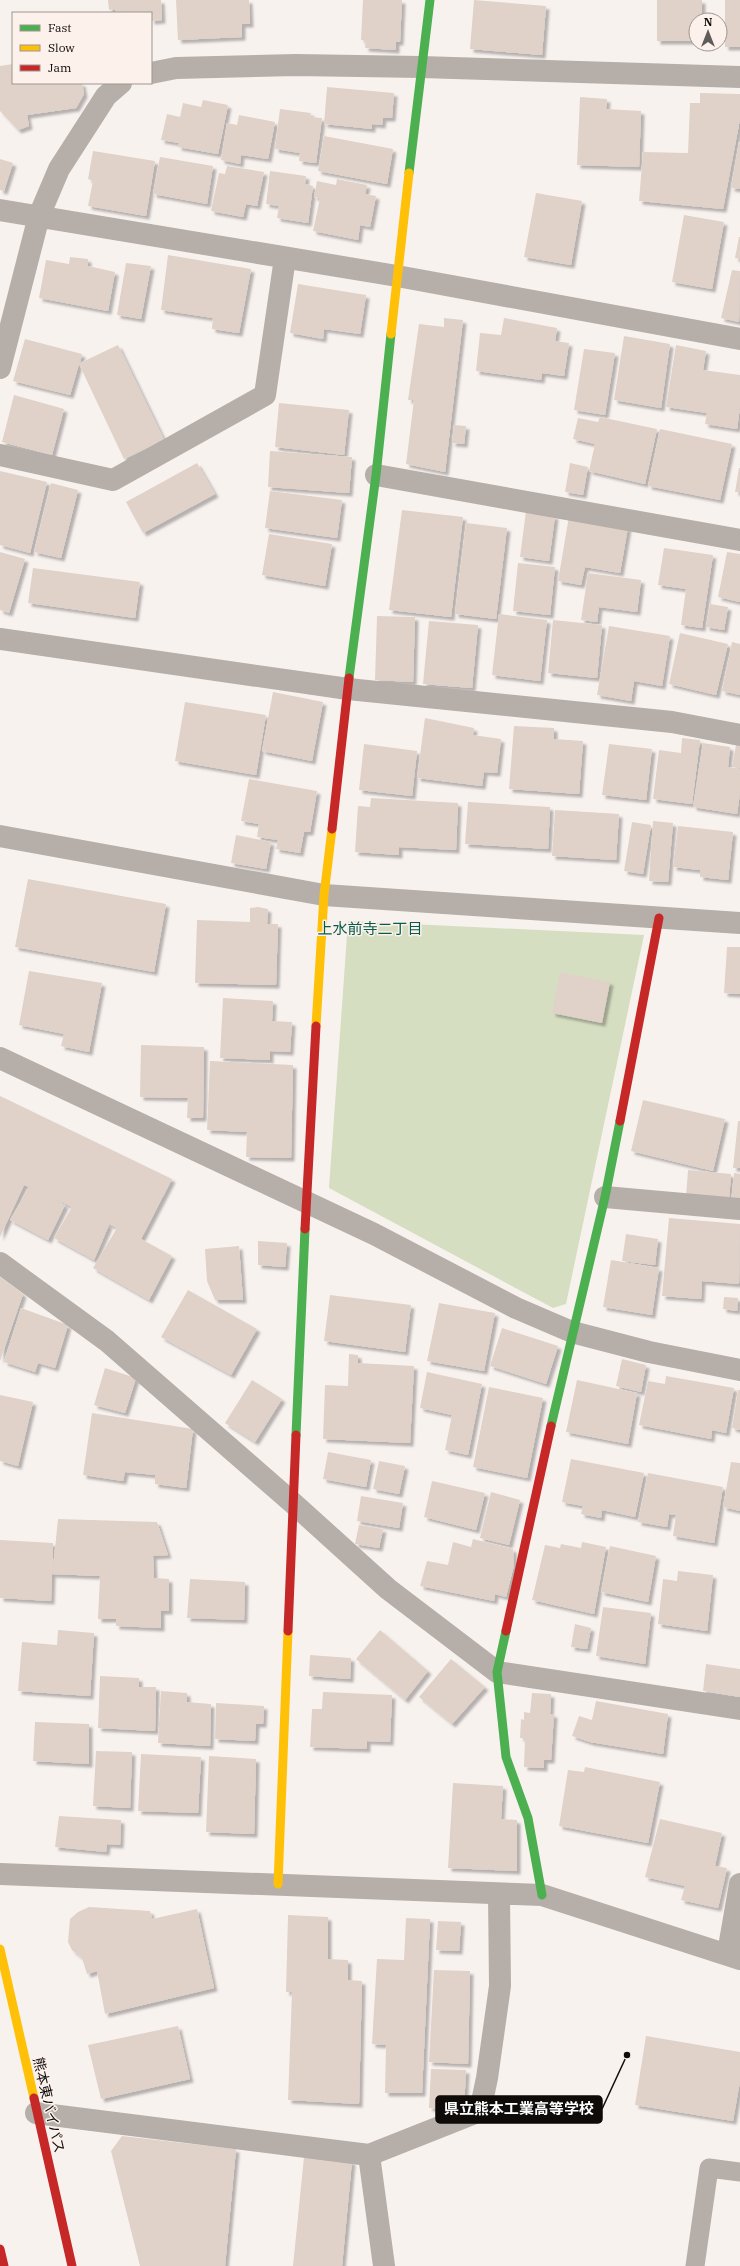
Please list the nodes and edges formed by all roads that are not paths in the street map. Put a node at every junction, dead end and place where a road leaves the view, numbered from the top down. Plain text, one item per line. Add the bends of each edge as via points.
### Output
1 (430, 0) edge
2 (421, 67) junction
3 (152, 73) edge
4 (740, 77) edge
5 (120, 84) edge
6 (0, 210) edge
7 (39, 216) junction
8 (285, 258) junction
9 (396, 276) junction
10 (740, 339) edge
11 (0, 368) edge
12 (0, 455) edge
13 (376, 475) junction
14 (740, 540) edge
15 (0, 639) edge
16 (348, 689) junction
17 (740, 735) edge
18 (0, 836) edge
19 (324, 895) junction
20 (659, 918) junction
21 (740, 923) edge
22 (0, 1058) edge
23 (605, 1197) junction
24 (306, 1203) junction
25 (740, 1209) edge
26 (0, 1263) edge
27 (572, 1332) junction
28 (740, 1370) edge
29 (294, 1504) junction
30 (497, 1672) junction
31 (740, 1710) edge
32 (0, 1874) edge
33 (278, 1884) junction
34 (740, 1884) edge
35 (499, 1894) junction
36 (542, 1895) junction
37 (0, 1949) edge
38 (734, 1956) edge
39 (36, 2113) junction
40 (369, 2155) junction
41 (740, 2172) edge
42 (0, 2249) edge
43 (4, 2266) edge
44 (72, 2266) edge
45 (384, 2266) edge
46 (695, 2266) edge

1 - 2 main road
2 - 3 street via 296,65 176,68
2 - 4 street
2 - 9 main road
5 - 7 street via 106,96 59,169
6 - 7 street
7 - 8 street
7 - 11 street
8 - 9 street
8 - 12 street via 265,395 113,480
9 - 10 street
9 - 13 main road
13 - 14 street
13 - 16 main road
15 - 16 street
16 - 17 street via 672,722
16 - 19 main road
18 - 19 street
19 - 20 street
19 - 24 main road
20 - 21 street
20 - 23 main road
22 - 24 street
23 - 25 street
23 - 27 main road
24 - 27 street via 374,1234 516,1308
24 - 29 main road
26 - 29 street via 107,1341
27 - 28 street via 649,1352
27 - 30 main road
29 - 30 street via 388,1589
29 - 33 main road
30 - 31 street
30 - 36 main road via 506,1757 528,1818
32 - 33 street
33 - 35 street
34 - 38 street
35 - 36 street
35 - 40 street via 500,1986 480,2111
36 - 38 street
37 - 39 main road, 熊本東バイパス
39 - 40 street
39 - 44 main road, 熊本東バイパス
40 - 45 street
41 - 46 lane via 709,2168
42 - 43 main road

